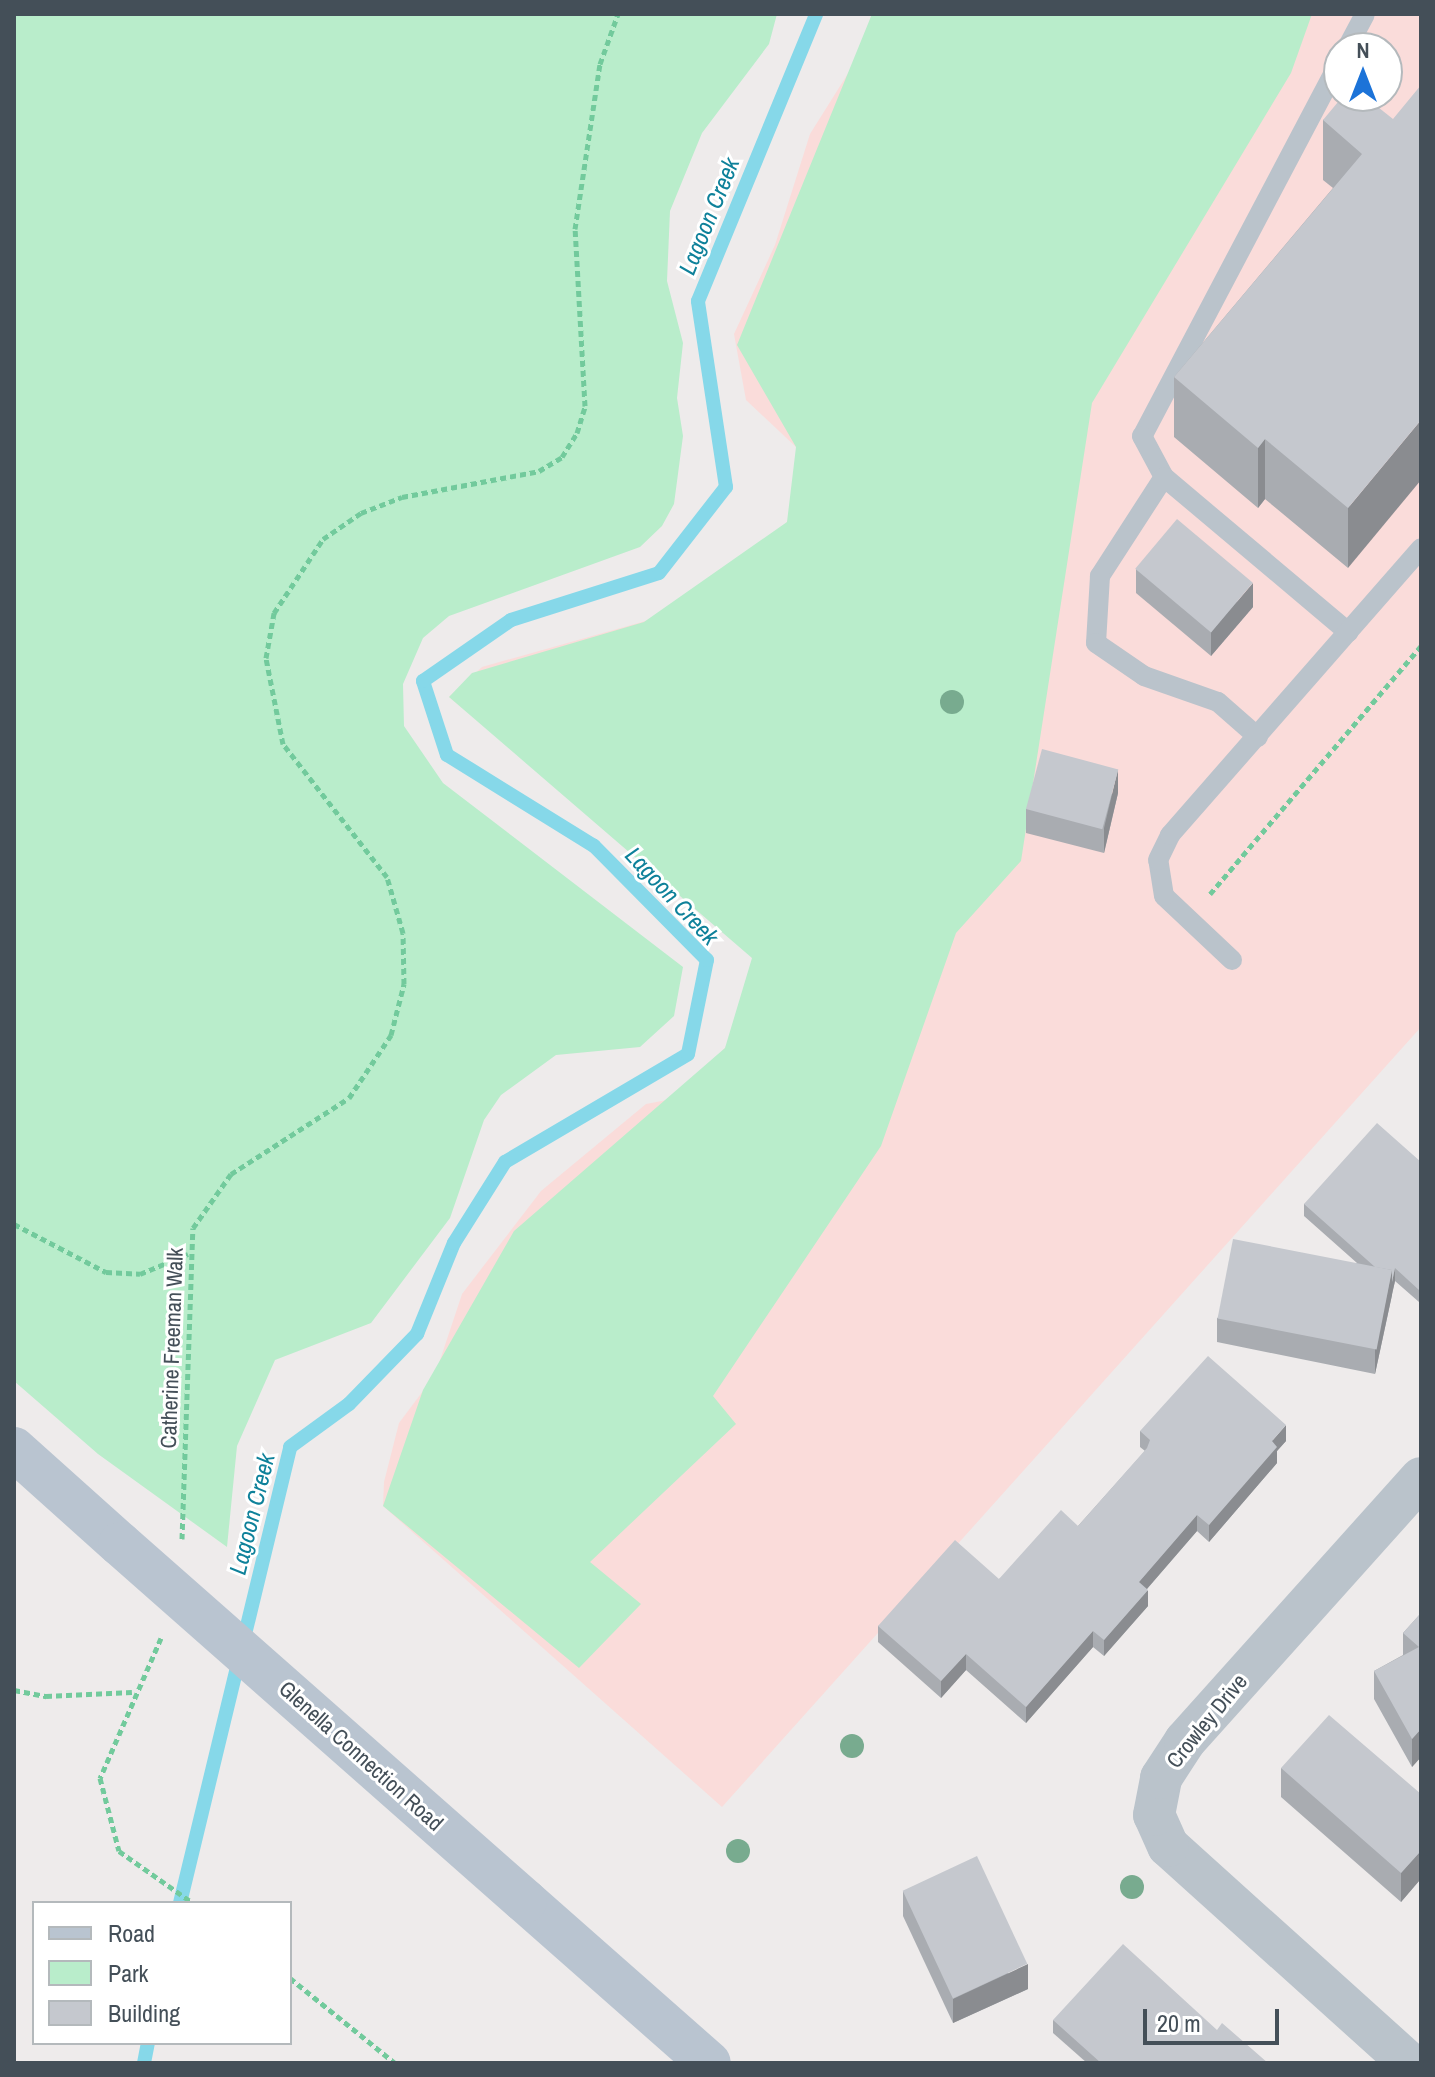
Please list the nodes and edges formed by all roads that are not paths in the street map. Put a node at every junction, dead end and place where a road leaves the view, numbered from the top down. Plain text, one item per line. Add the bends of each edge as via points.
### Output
1 (1365, 14) edge
2 (1355, 32) edge
3 (1323, 93) edge
4 (1164, 477) junction
5 (1421, 548) edge
6 (1348, 632) junction
7 (1258, 737) junction
8 (1232, 960) dead end
9 (14, 1449) edge
10 (1421, 1478) edge
11 (709, 2063) edge
12 (1409, 2063) edge

1 - 2 lane
3 - 4 lane via 1142,436
4 - 6 lane
4 - 7 lane via 1100,576 1096,643 1144,676 1218,702
5 - 6 lane
6 - 7 lane
7 - 8 lane via 1170,835 1158,860 1164,896
9 - 11 main road, Glenella Connection Road, bridge
10 - 12 street, Crowley Drive via 1185,1741 1161,1778 1154,1815 1168,1846

